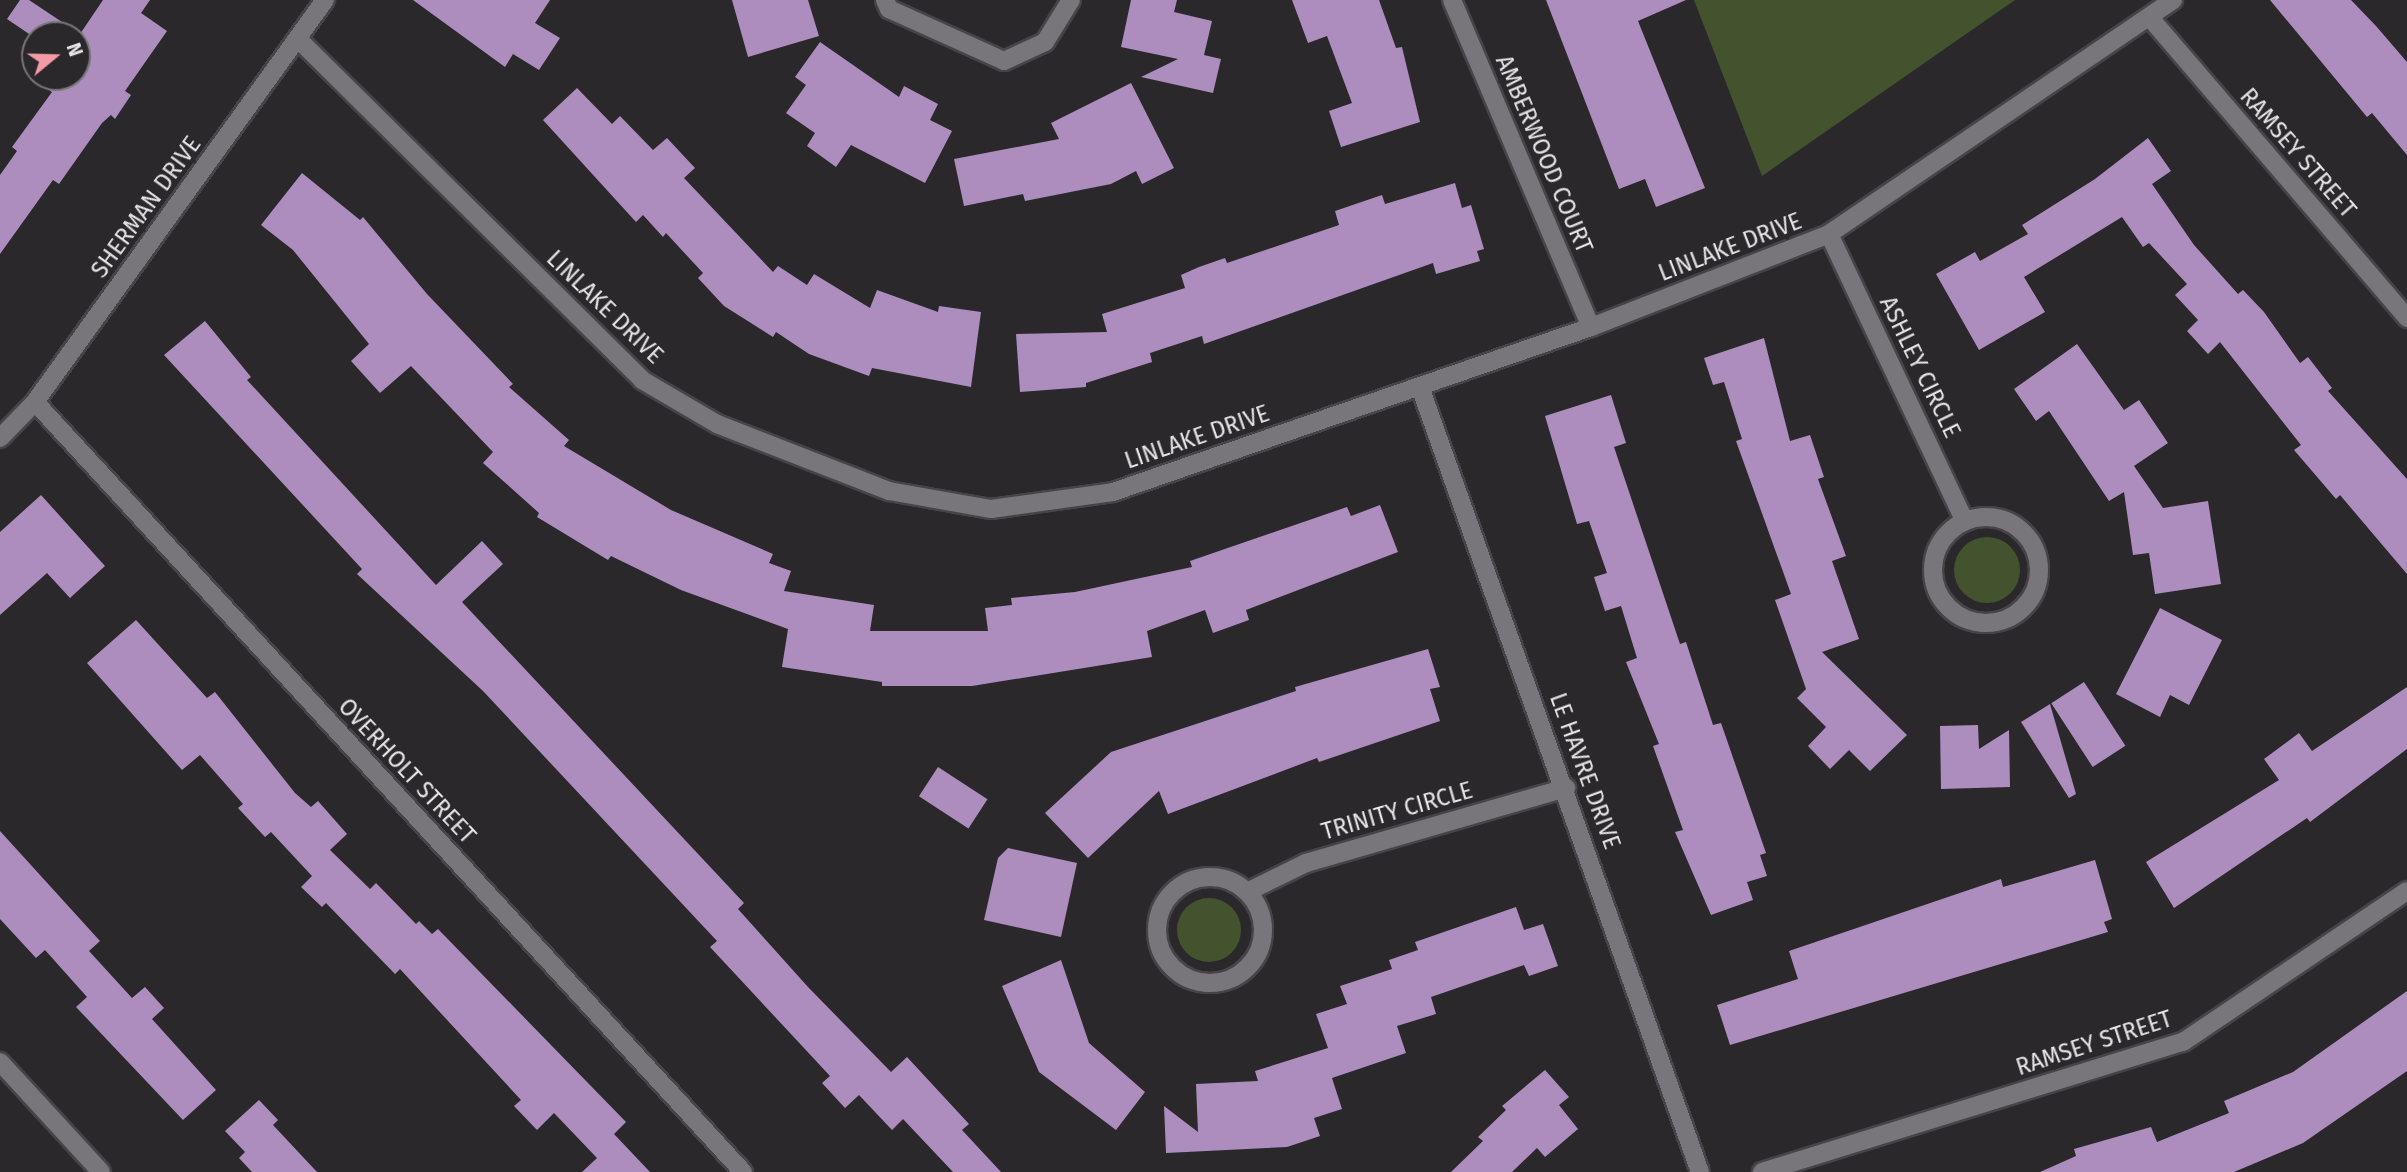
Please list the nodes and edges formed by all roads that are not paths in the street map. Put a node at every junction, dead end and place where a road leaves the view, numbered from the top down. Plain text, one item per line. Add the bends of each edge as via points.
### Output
1 (325, 0) edge
2 (885, 0) edge
3 (1071, 0) edge
4 (1451, 0) edge
5 (2173, 0) edge
6 (2151, 19) junction
7 (298, 39) junction
8 (1829, 234) junction
9 (2407, 318) edge
10 (1591, 327) junction
11 (1420, 387) junction
12 (35, 402) junction
13 (0, 438) edge
14 (1965, 522) junction
15 (1566, 788) junction
16 (1247, 891) junction
17 (2407, 891) edge
18 (0, 1062) edge
19 (101, 1172) edge
20 (743, 1172) edge
21 (1700, 1172) edge
22 (1762, 1172) edge

1 - 7 street, SHERMAN DRIVE
2 - 3 street via 889,9 1004,61 1045,42
4 - 10 street, AMBERWOOD COURT
5 - 6 street, LINLAKE DRIVE
6 - 8 street, LINLAKE DRIVE
6 - 9 street, RAMSEY STREET
7 - 11 street, LINLAKE DRIVE via 642,380 717,424 890,491 991,509 1113,492
7 - 12 street, SHERMAN DRIVE
8 - 10 street, LINLAKE DRIVE
8 - 14 street, ASHLEY CIRCLE
10 - 11 street, LINLAKE DRIVE
11 - 15 street, LE HAVRE DRIVE
12 - 13 street, SHERMAN DRIVE
12 - 20 street, OVERHOLT STREET
14 - 14 street via 1939,546 1934,582 1953,612 1986,624 2004,621 2031,600 2038,584 2036,551 2006,522 1981,517
15 - 16 street, TRINITY CIRCLE via 1306,863
15 - 21 street, LE HAVRE DRIVE
16 - 16 street via 1263,923 1255,958 1227,981 1201,982 1176,972 1165,958 1157,926 1170,894 1183,884 1217,877
17 - 22 street, RAMSEY STREET via 2183,1042
18 - 19 street

